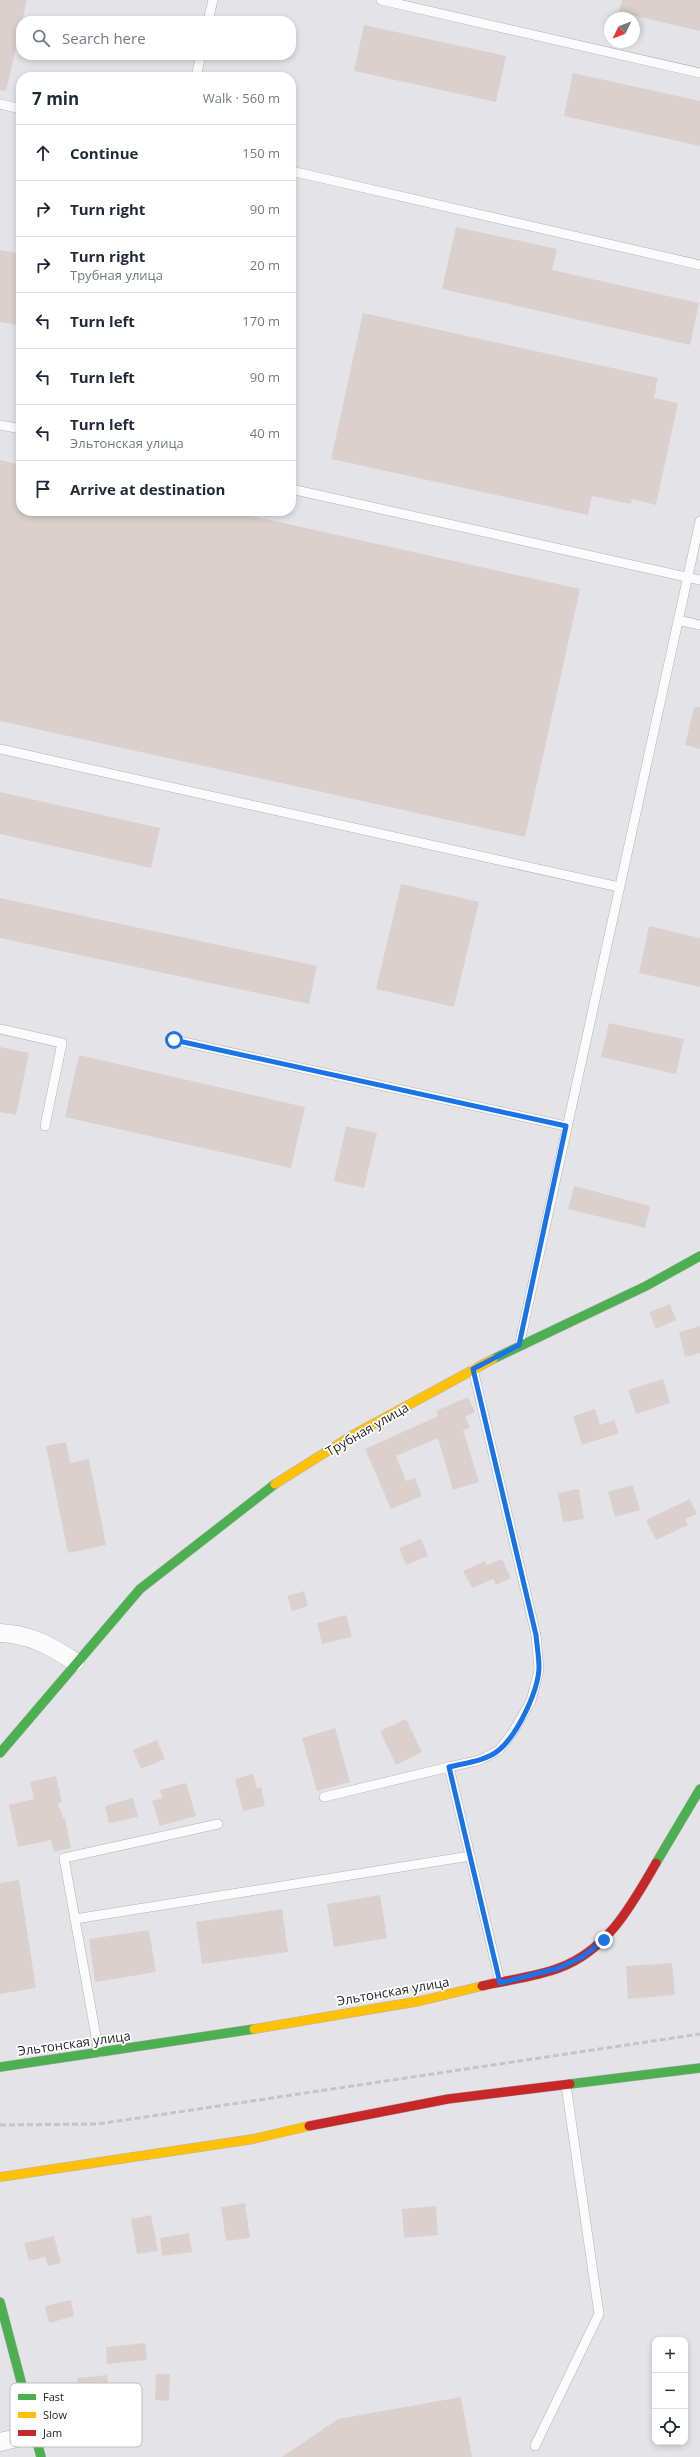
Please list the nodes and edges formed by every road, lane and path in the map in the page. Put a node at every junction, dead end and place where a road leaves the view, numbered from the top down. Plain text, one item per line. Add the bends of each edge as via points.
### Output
1 (213, 0) edge
2 (381, 0) edge
3 (209, 16) edge
4 (199, 60) edge
5 (197, 72) edge
6 (700, 73) edge
7 (0, 104) edge
8 (16, 108) edge
9 (296, 172) edge
10 (700, 265) edge
11 (0, 425) edge
12 (16, 428) edge
13 (296, 490) edge
14 (700, 521) edge
15 (688, 577) junction
16 (700, 580) edge
17 (678, 620) junction
18 (700, 625) edge
19 (0, 749) edge
20 (619, 887) junction
21 (0, 1029) edge
22 (174, 1040) dead end
23 (45, 1126) dead end
24 (566, 1126) junction
25 (700, 1256) edge
26 (519, 1345) junction
27 (473, 1369) junction
28 (0, 1633) edge
29 (76, 1662) junction
30 (0, 1753) edge
31 (449, 1767) junction
32 (700, 1789) edge
33 (324, 1797) dead end
34 (218, 1824) dead end
35 (470, 1856) junction
36 (75, 1919) junction
37 (500, 1983) junction
38 (99, 2053) junction
39 (0, 2068) edge
40 (700, 2068) edge
41 (566, 2085) junction
42 (0, 2177) edge
43 (0, 2302) edge
44 (21, 2383) edge
45 (10, 2440) edge
46 (0, 2442) edge
47 (535, 2446) dead end
48 (38, 2447) edge
49 (41, 2457) edge

1 - 3 lane
2 - 6 lane
4 - 5 lane
7 - 8 lane
9 - 10 lane
11 - 12 lane
13 - 15 lane
14 - 15 lane
15 - 16 lane
15 - 17 lane
17 - 18 lane
17 - 20 lane
19 - 20 lane
20 - 24 lane
21 - 23 lane via 62,1043
22 - 24 lane
24 - 26 lane
25 - 26 street, Трубная улица via 646,1286
26 - 27 street, Трубная улица
27 - 29 street, Трубная улица via 353,1435 277,1483 140,1589
27 - 31 lane via 536,1635 539,1670 531,1701 499,1750 480,1760
28 - 29 street via 16,1634 49,1644
29 - 30 street, Трубная улица
31 - 33 lane
31 - 35 lane
32 - 37 street, Эльтонская улица via 626,1914 604,1940 582,1957 559,1968
34 - 36 lane via 64,1858
35 - 36 lane
35 - 37 lane
36 - 38 lane
37 - 38 street, Эльтонская улица via 420,2001
38 - 39 street, Эльтонская улица
40 - 41 street
41 - 42 street via 448,2099 354,2116 253,2139
41 - 47 lane via 599,2314
43 - 44 street
45 - 46 street
48 - 49 street

